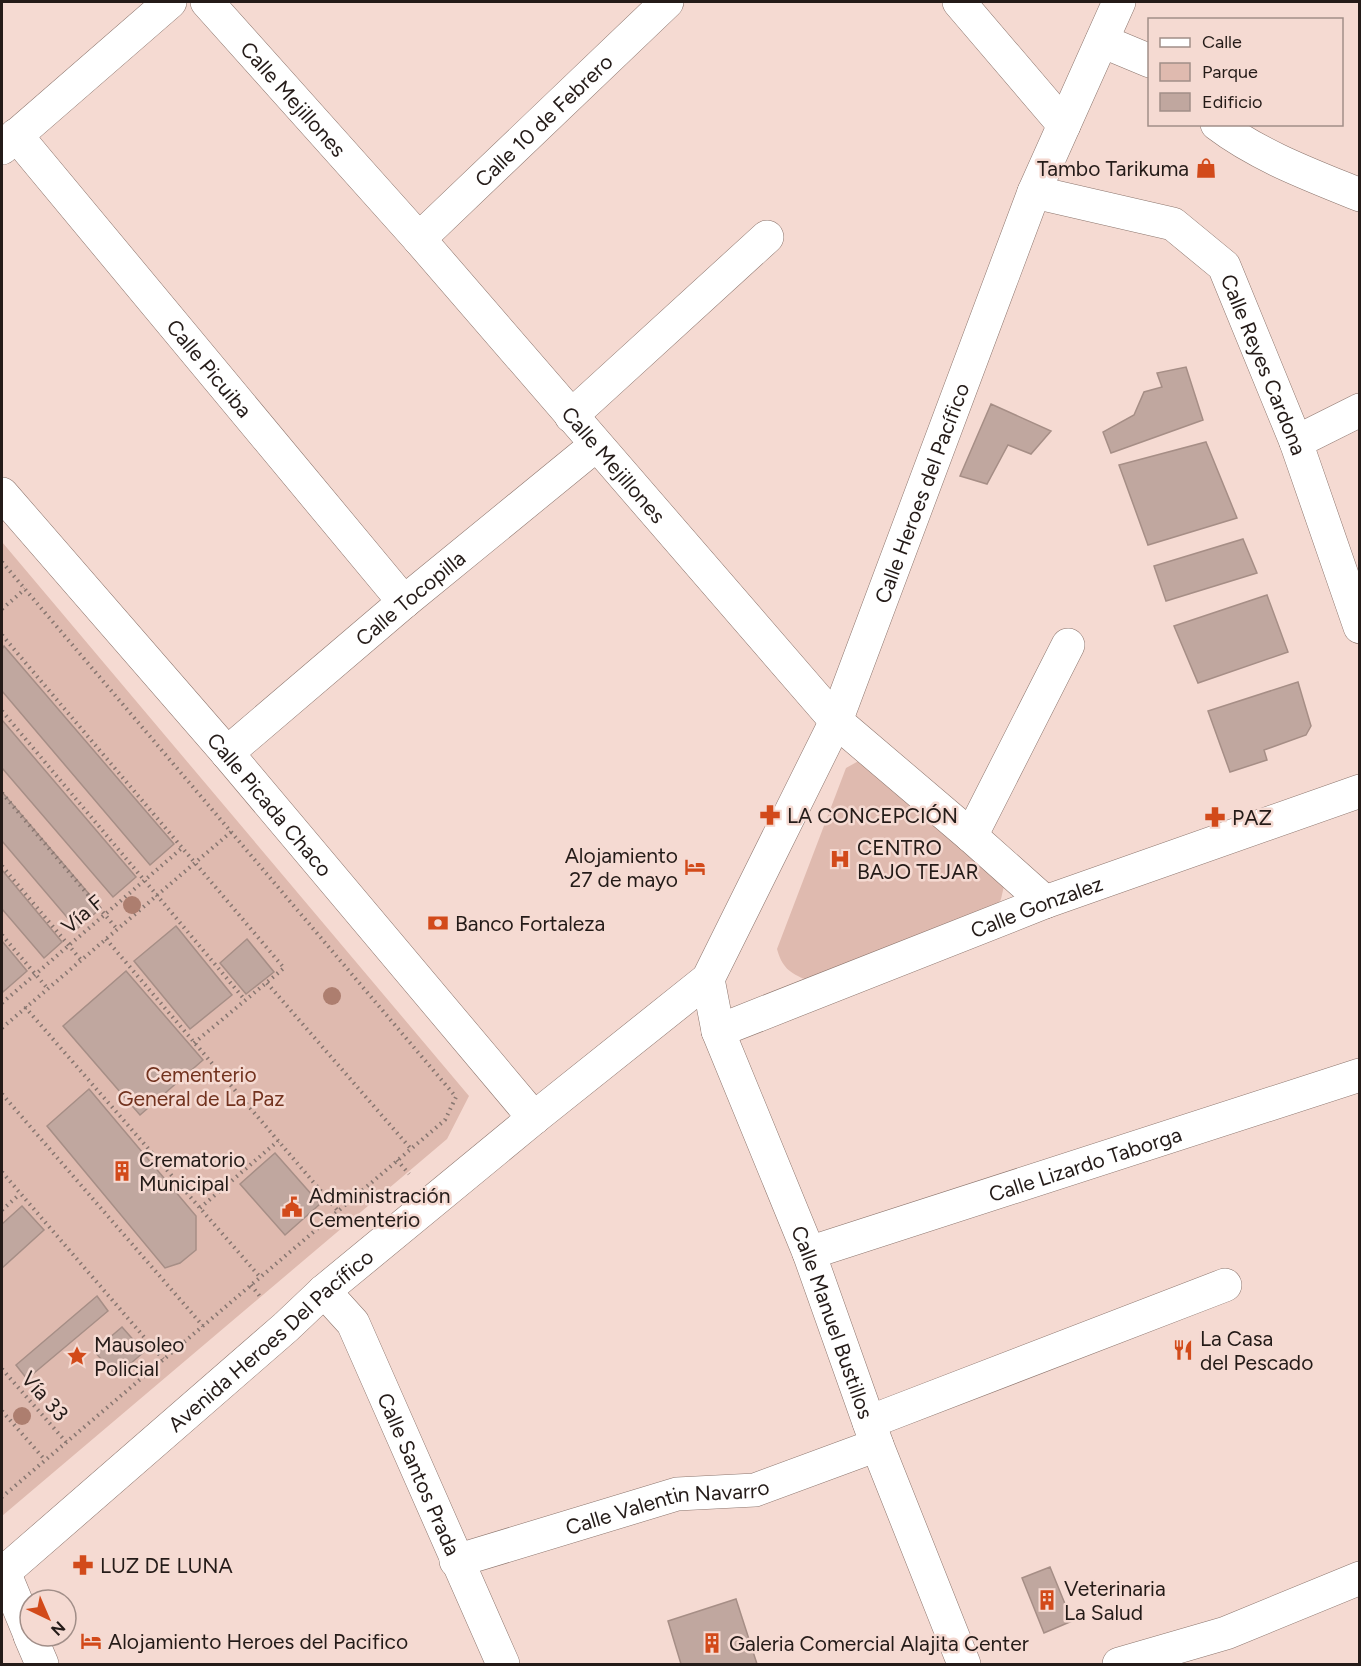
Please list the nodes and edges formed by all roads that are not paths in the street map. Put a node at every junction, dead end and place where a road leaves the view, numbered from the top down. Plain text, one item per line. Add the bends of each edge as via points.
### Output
1 (170, 2) edge
2 (207, 2) edge
3 (667, 2) edge
4 (959, 2) edge
5 (1119, 2) edge
6 (1102, 41) junction
7 (1148, 61) edge
8 (1064, 125) junction
9 (1219, 126) edge
10 (9, 141) edge
11 (1034, 192) junction
12 (1359, 195) edge
13 (767, 237) dead end
14 (419, 239) junction
15 (1359, 410) edge
16 (571, 416) junction
17 (1296, 442) junction
18 (596, 446) junction
19 (2, 494) edge
20 (404, 602) junction
21 (1359, 627) edge
22 (1068, 645) dead end
23 (836, 721) junction
24 (227, 753) junction
25 (1359, 791) edge
26 (971, 837) junction
27 (1045, 902) junction
28 (708, 979) junction
29 (718, 1031) junction
30 (1359, 1076) edge
31 (534, 1118) junction
32 (809, 1253) junction
33 (1225, 1286) dead end
34 (324, 1291) junction
35 (873, 1434) junction
36 (456, 1561) junction
37 (3, 1573) edge
38 (1359, 1578) edge
39 (18, 1607) edge
40 (35, 1648) edge
41 (42, 1665) edge
42 (503, 1665) edge
43 (964, 1665) edge
44 (1119, 1665) edge

1 - 10 street
2 - 14 street, Calle Mejillones
3 - 14 street, Calle 10 de Febrero
4 - 8 street
5 - 6 street, Calle Heroes del Pacífico
6 - 7 street
6 - 8 street, Calle Heroes del Pacífico
8 - 11 street, Calle Heroes del Pacífico
9 - 12 street via 1287,165
10 - 20 street, Calle Picuiba
11 - 17 street, Calle Reyes Cardona via 1173,224 1224,266
11 - 23 street, Calle Heroes del Pacífico
13 - 16 street
14 - 16 street, Calle Mejillones
15 - 17 street
16 - 18 street, Calle Mejillones
17 - 21 street, Calle Reyes Cardona
18 - 20 street, Calle Tocopilla
18 - 23 street, Calle Mejillones
19 - 24 street, Calle Picada Chaco
20 - 24 street, Calle Tocopilla
22 - 26 street
23 - 26 street, Calle Mejillones
23 - 28 street, Calle Heroes del Pacífico
24 - 31 street, Calle Picada Chaco
25 - 27 street, Calle Gonzalez
26 - 27 street, Calle Mejillones
27 - 29 street, Calle Gonzalez
28 - 29 street, Calle Manuel Bustillos
28 - 31 street, Avenida Heroes Del Pacífico
29 - 32 street, Calle Manuel Bustillos
30 - 32 street, Calle Lizardo Taborga
31 - 34 street, Avenida Heroes Del Pacífico
32 - 35 street, Calle Manuel Bustillos
33 - 35 street, Calle Valentin Navarro
34 - 36 street, Calle Santos Prada via 353,1323
34 - 37 street, Avenida Heroes Del Pacífico
35 - 36 street, Calle Valentin Navarro via 755,1490 677,1494
35 - 43 street, Calle Manuel Bustillos
36 - 42 street, Calle Santos Prada
37 - 39 street
38 - 44 street via 1226,1633
40 - 41 street

